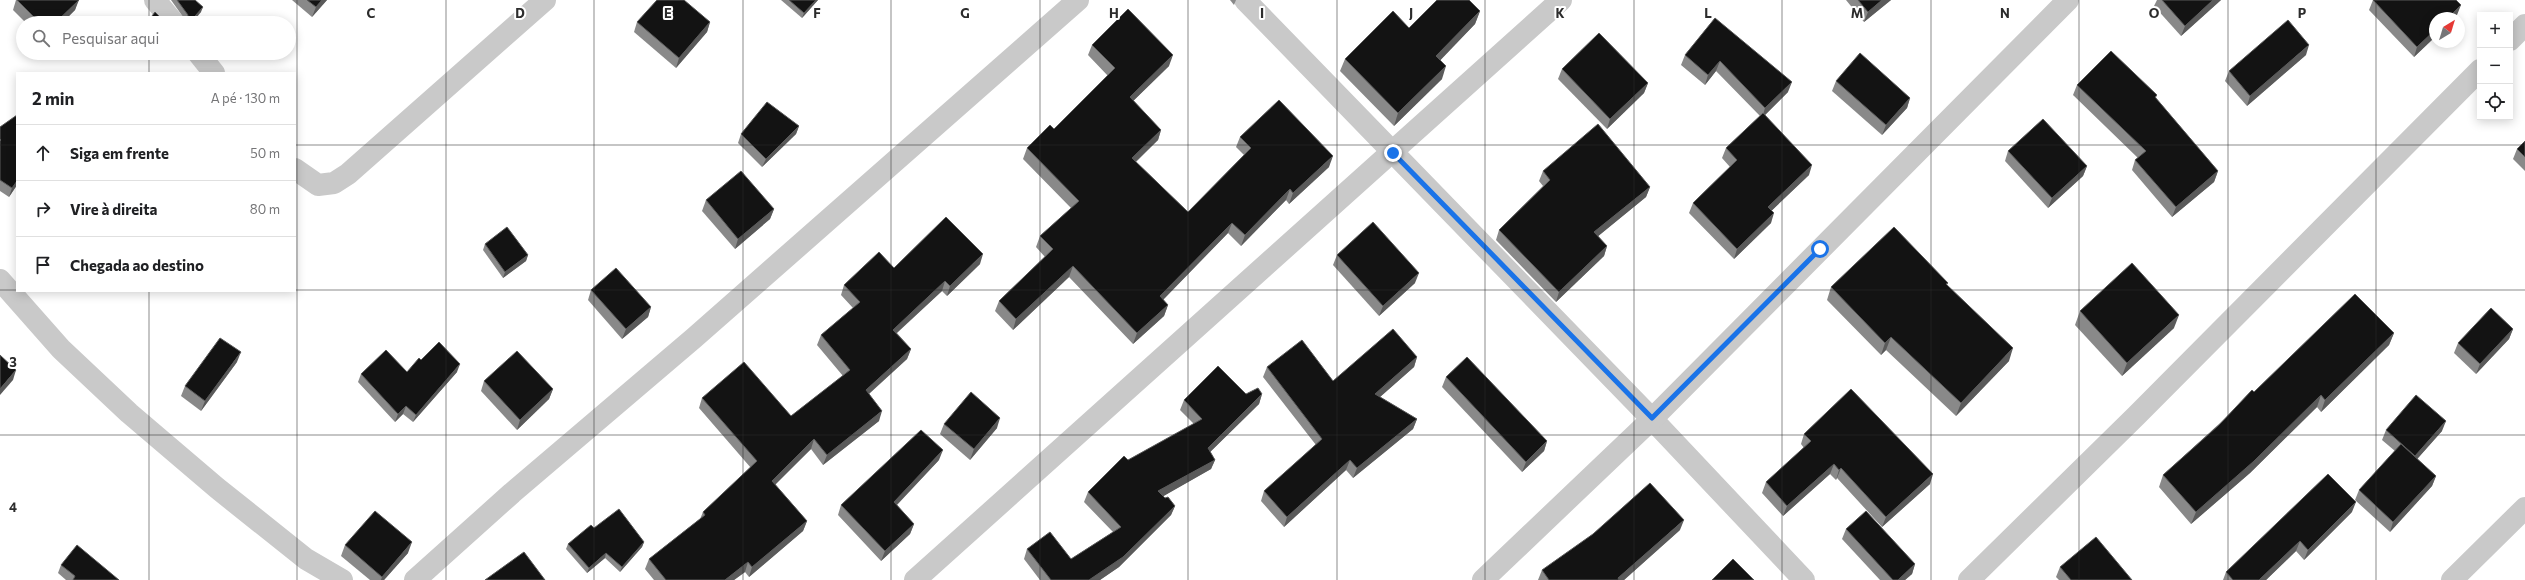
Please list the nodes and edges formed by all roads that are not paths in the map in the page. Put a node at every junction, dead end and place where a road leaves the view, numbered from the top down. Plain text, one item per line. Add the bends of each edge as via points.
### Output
1 (155, 0) edge
2 (545, 0) edge
3 (1078, 0) edge
4 (1245, 0) edge
5 (1561, 0) edge
6 (2068, 0) edge
7 (168, 16) edge
8 (2525, 25) edge
9 (2513, 37) edge
10 (204, 60) edge
11 (213, 72) edge
12 (2477, 73) edge
13 (1393, 153) junction
14 (296, 170) edge
15 (0, 280) edge
16 (1652, 418) junction
17 (2525, 508) edge
18 (342, 580) edge
19 (415, 580) edge
20 (915, 580) edge
21 (1483, 580) edge
22 (1804, 580) edge
23 (1969, 580) edge
24 (2452, 580) edge

1 - 7 street
2 - 14 street via 348,174 334,183 318,185
3 - 19 street
4 - 13 street
5 - 13 street
6 - 16 street
8 - 9 street
10 - 11 street
12 - 23 street
13 - 16 street
13 - 20 street
15 - 18 street via 61,349 129,413 300,554
16 - 21 street
16 - 22 street
17 - 24 street

